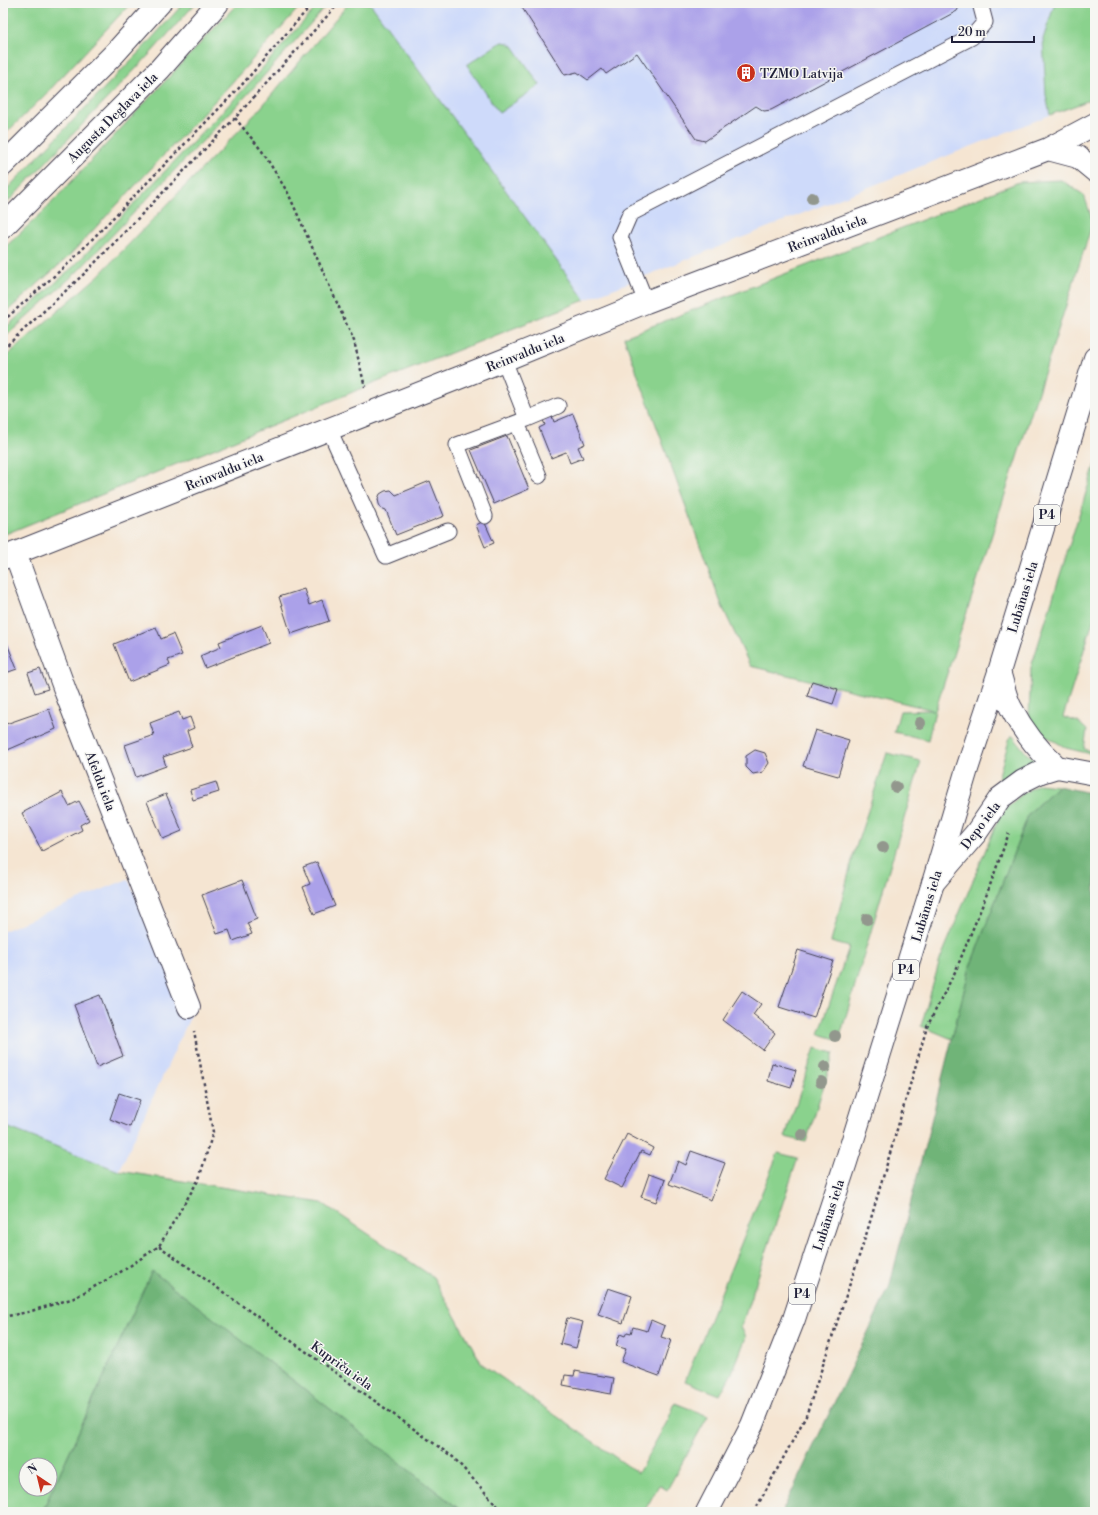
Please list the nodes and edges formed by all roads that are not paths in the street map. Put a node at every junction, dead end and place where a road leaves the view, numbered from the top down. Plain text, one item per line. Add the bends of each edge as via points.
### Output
1 (160, 3) edge
2 (218, 3) edge
3 (980, 3) edge
4 (1095, 124) edge
5 (1048, 148) junction
6 (3, 165) edge
7 (1095, 171) edge
8 (3, 226) edge
9 (646, 302) junction
10 (1095, 358) edge
11 (504, 360) junction
12 (558, 406) dead end
13 (522, 421) junction
14 (329, 430) junction
15 (539, 476) dead end
16 (485, 516) dead end
17 (448, 531) dead end
18 (9, 556) edge
19 (999, 672) junction
20 (1057, 767) junction
21 (1095, 774) edge
22 (933, 883) junction
23 (189, 1007) road end
24 (707, 1512) edge

1 - 6 street via 115,53
2 - 8 street, Augusta Deglava iela via 160,68
3 - 9 lane via 985,22 972,37 630,214 620,237
4 - 5 street, Reinvaldu iela
5 - 7 street via 1078,157
5 - 9 street, Reinvaldu iela
9 - 11 street, Reinvaldu iela
10 - 19 street, Lubānas iela / P4
11 - 13 lane
11 - 14 street, Reinvaldu iela
12 - 13 lane
13 - 15 lane
13 - 16 lane via 457,445
14 - 17 lane via 386,556
14 - 18 street, Reinvaldu iela
18 - 23 street, Afeldu iela via 66,693
19 - 20 street via 1010,707 1047,758
19 - 22 street, Lubānas iela / P4
20 - 21 street, Depo iela
20 - 22 street, Depo iela via 1023,781 1000,798 976,833
22 - 24 street, Lubānas iela / P4 via 794,1319 752,1425

